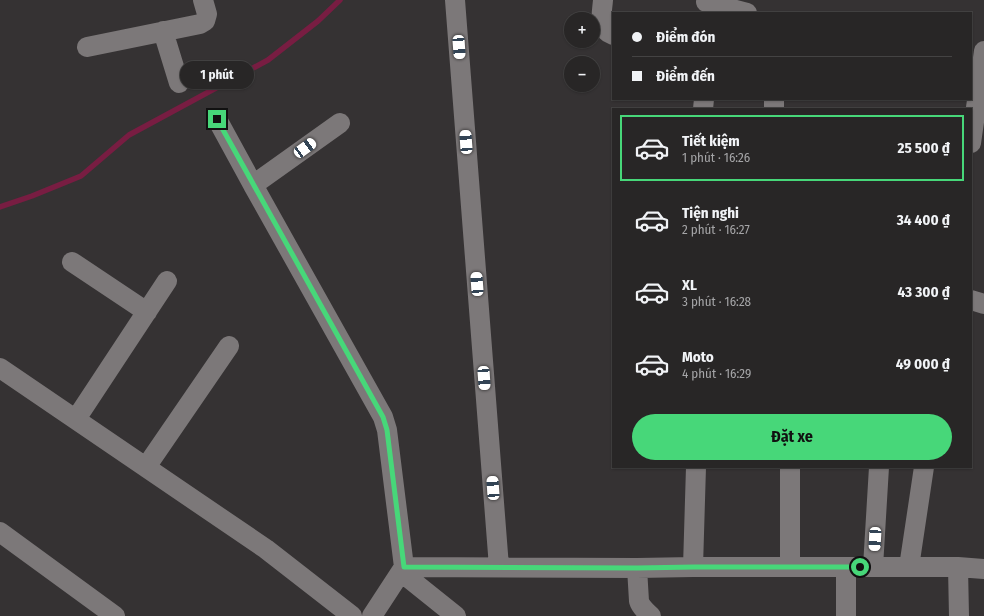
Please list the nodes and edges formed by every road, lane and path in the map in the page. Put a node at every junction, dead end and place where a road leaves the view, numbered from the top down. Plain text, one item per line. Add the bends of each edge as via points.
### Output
1 (203, 0) edge
2 (455, 0) edge
3 (603, 0) edge
4 (706, 5) edge
5 (742, 12) edge
6 (163, 31) junction
7 (612, 35) edge
8 (87, 47) dead end
9 (984, 51) edge
10 (179, 83) dead end
11 (975, 83) edge
12 (217, 119) dead end
13 (340, 123) dead end
14 (972, 128) edge
15 (253, 185) junction
16 (72, 262) dead end
17 (167, 281) dead end
18 (972, 300) edge
19 (984, 304) edge
20 (147, 312) junction
21 (229, 346) dead end
22 (0, 368) edge
23 (76, 419) junction
24 (146, 467) junction
25 (696, 468) edge
26 (790, 468) edge
27 (879, 468) edge
28 (924, 468) edge
29 (0, 532) edge
30 (499, 567) junction
31 (694, 567) junction
32 (790, 567) junction
33 (846, 567) junction
34 (873, 567) junction
35 (909, 567) junction
36 (958, 567) junction
37 (637, 568) junction
38 (984, 569) edge
39 (403, 570) junction
40 (115, 616) edge
41 (352, 616) edge
42 (372, 616) edge
43 (456, 616) edge
44 (651, 616) edge
45 (846, 616) edge
46 (959, 616) edge

1 - 6 street via 207,14 205,21
2 - 30 street
3 - 7 street via 602,26
4 - 5 street
6 - 8 street
6 - 10 street
9 - 11 street
11 - 14 street
12 - 15 street
13 - 15 street
15 - 39 street via 383,417 387,430
16 - 20 street
17 - 20 street
18 - 19 street
20 - 23 street
21 - 24 street
22 - 23 street
23 - 24 street
24 - 41 street via 266,549
25 - 31 street
26 - 32 street
27 - 34 street
28 - 35 street
29 - 40 street
30 - 37 street
30 - 39 street
31 - 32 street
31 - 37 street
32 - 33 street
33 - 34 street
33 - 45 street
34 - 35 street
35 - 36 street
36 - 38 street
36 - 46 street
37 - 44 street via 640,606
39 - 42 street
39 - 43 street

